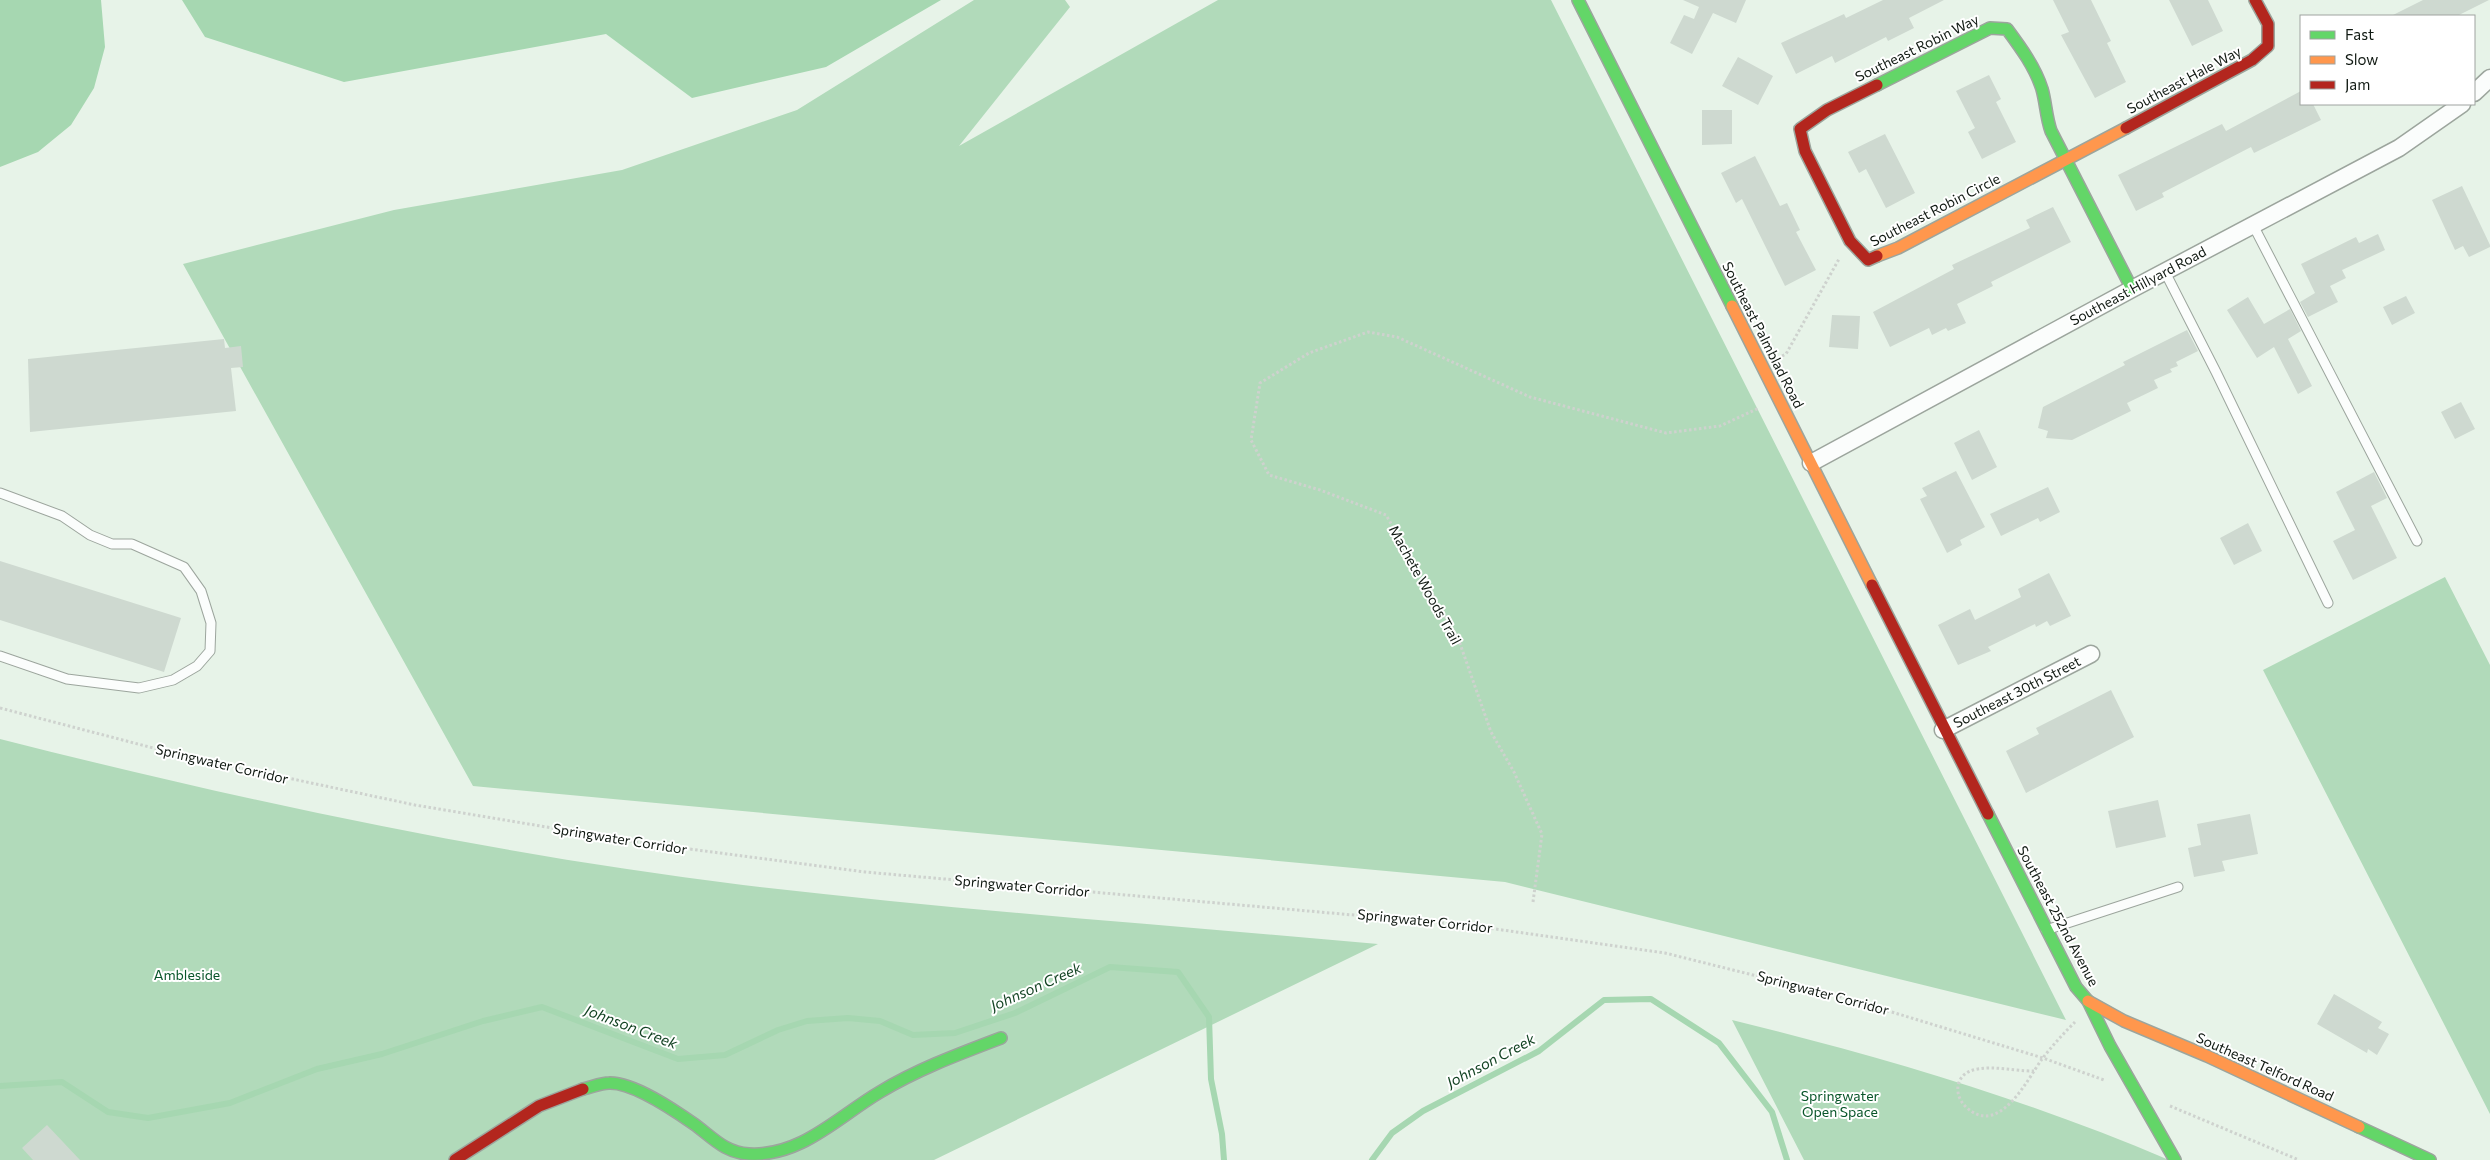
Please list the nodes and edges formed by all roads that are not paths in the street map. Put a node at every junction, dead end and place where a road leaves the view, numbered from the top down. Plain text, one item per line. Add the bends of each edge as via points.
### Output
1 (1578, 0) edge
2 (2256, 0) edge
3 (2490, 78) edge
4 (2475, 92) edge
5 (2461, 105) edge
6 (1800, 129) joint
7 (2067, 159) junction
8 (2253, 225) junction
9 (2164, 272) junction
10 (2132, 289) junction
11 (1811, 462) junction
12 (0, 493) edge
13 (2417, 541) dead end
14 (2328, 603) dead end
15 (2091, 654) dead end
16 (0, 656) edge
17 (1921, 684) joint
18 (1943, 730) junction
19 (2178, 887) dead end
20 (2046, 930) junction
21 (2088, 1001) junction
22 (1001, 1038) dead end
23 (455, 1160) edge
24 (2175, 1160) edge
25 (2430, 1160) edge

1 - 11 street, Southeast Palmblad Road
2 - 7 street, Southeast Hale Way via 2268,24 2268,46 2252,60
3 - 4 street
5 - 8 street, Southeast Hillyard Road via 2399,148
6 - 7 street, Southeast Robin Circle via 1805,151 1850,242 1868,260 1898,248
6 - 7 street, Southeast Robin Way via 1827,110 1990,28 2007,30 2025,52 2042,89 2046,117
7 - 10 street, Southeast Robin Way
8 - 9 street, Southeast Hillyard Road
8 - 13 lane
9 - 10 street, Southeast Hillyard Road
9 - 14 lane
10 - 11 street, Southeast Hillyard Road
11 - 17 street, Southeast Palmblad Road
12 - 16 lane via 62,516 90,535 112,544 132,544 184,567 202,591 212,623 210,651 197,666 173,680 140,688 68,679
15 - 18 street, Southeast 30th Street
17 - 18 street, Southeast 252nd Avenue
18 - 20 street, Southeast 252nd Avenue
19 - 20 lane
20 - 21 street, Southeast 252nd Avenue via 2076,987
21 - 24 street, Southeast 252nd Avenue
21 - 25 street, Southeast Telford Road via 2124,1021
22 - 23 street via 934,1063 880,1092 826,1130 784,1149 749,1154 724,1148 693,1123 638,1090 610,1083 579,1090 539,1106

